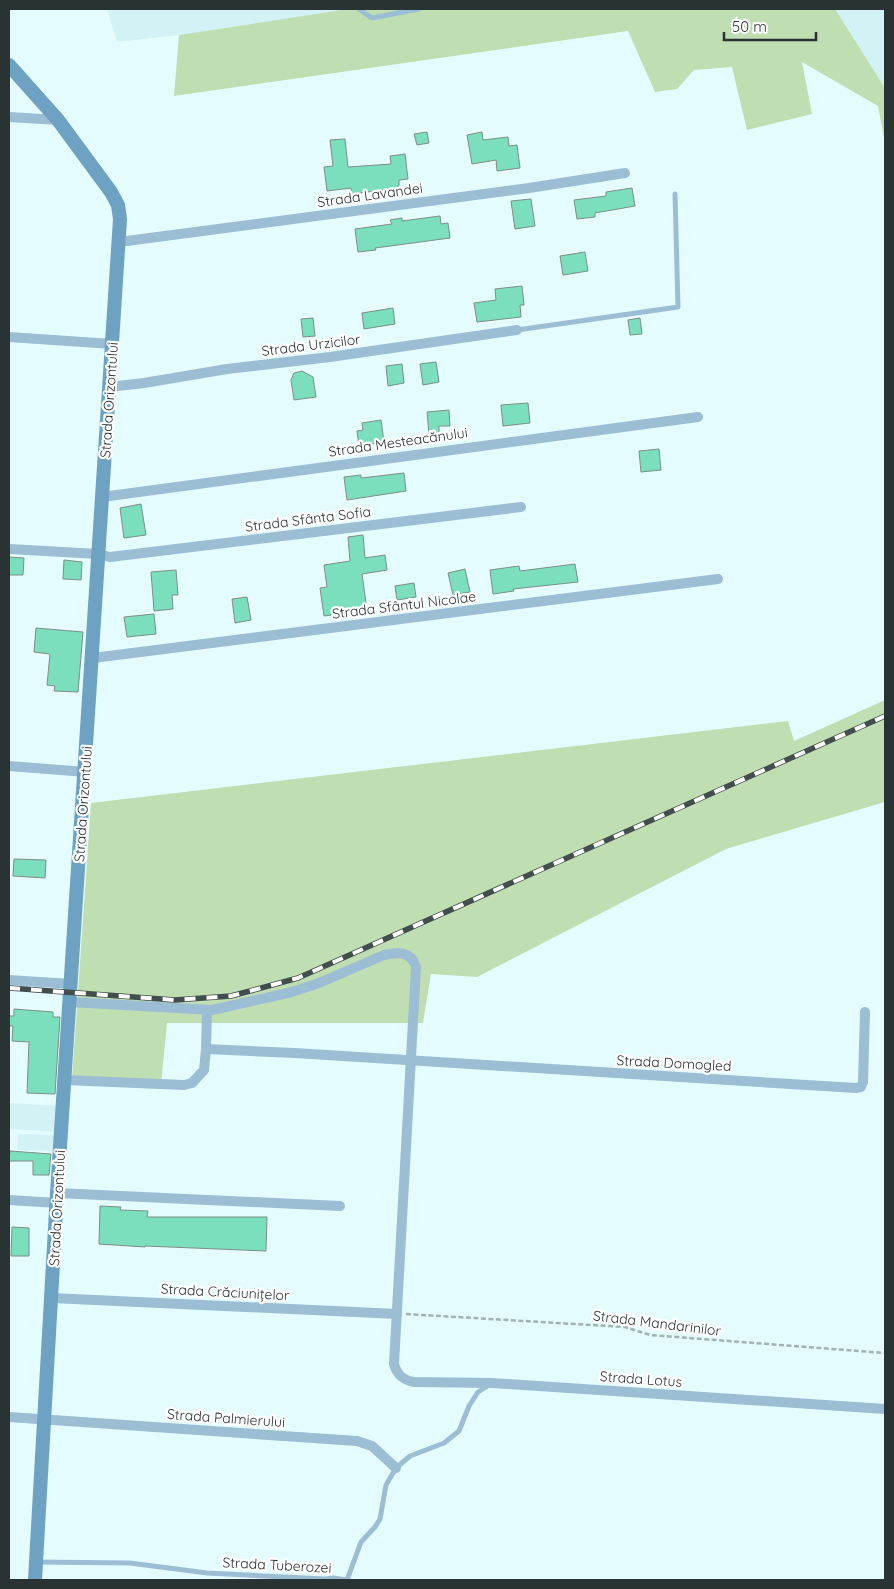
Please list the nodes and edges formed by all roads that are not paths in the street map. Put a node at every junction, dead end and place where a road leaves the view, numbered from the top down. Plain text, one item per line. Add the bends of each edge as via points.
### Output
1 (359, 9) edge
2 (419, 9) edge
3 (9, 65) edge
4 (9, 117) edge
5 (58, 120) junction
6 (625, 173) dead end
7 (675, 194) dead end
8 (119, 242) junction
9 (517, 330) joint
10 (9, 337) edge
11 (112, 344) junction
12 (110, 387) junction
13 (698, 417) dead end
14 (102, 497) junction
15 (521, 507) dead end
16 (9, 549) edge
17 (98, 554) junction
18 (718, 579) dead end
19 (93, 658) junction
20 (9, 766) edge
21 (86, 772) junction
22 (9, 980) edge
23 (71, 984) junction
24 (70, 1002) junction
25 (208, 1011) junction
26 (865, 1012) dead end
27 (206, 1048) junction
28 (411, 1060) junction
29 (65, 1080) junction
30 (57, 1198) junction
31 (9, 1200) edge
32 (340, 1206) dead end
33 (52, 1298) junction
34 (397, 1314) junction
35 (492, 1383) junction
36 (885, 1410) edge
37 (9, 1417) edge
38 (45, 1419) junction
39 (396, 1468) junction
40 (36, 1562) junction
41 (35, 1580) edge
42 (347, 1580) edge

1 - 2 lane via 372,18
3 - 5 street, Strada Orizontului
4 - 5 street
5 - 8 street, Strada Orizontului via 118,205
6 - 8 street, Strada Lavandei
7 - 9 lane via 678,307
8 - 11 street, Strada Orizontului
9 - 12 street, Strada Urzicilor
10 - 11 street
11 - 12 street, Strada Orizontului
12 - 14 street, Strada Orizontului
13 - 14 street, Strada Mesteacănului
14 - 17 street, Strada Orizontului
15 - 17 street, Strada Sfânta Sofia via 110,557
16 - 17 street, Strada Sfânta Sofia
17 - 19 street, Strada Orizontului
18 - 19 street, Strada Sfântul Nicolae
19 - 21 street, Strada Orizontului
20 - 21 street
21 - 23 street, Strada Orizontului
22 - 23 street
23 - 24 street, Strada Orizontului
24 - 25 street
24 - 29 street, Strada Orizontului
25 - 27 street
25 - 28 street via 292,992 384,955 401,953 414,960 416,967
26 - 28 street, Strada Domogled via 863,1082 856,1088
27 - 28 street, Strada Domogled
27 - 29 street via 204,1070 184,1085
28 - 34 street
29 - 30 street, Strada Orizontului
30 - 31 street
30 - 32 street
30 - 33 street, Strada Orizontului
33 - 34 street, Strada Crăciunițelor
33 - 38 street, Strada Orizontului
34 - 35 street, Strada Lotus via 394,1364 398,1374 407,1381
35 - 36 street, Strada Lotus
35 - 39 lane, Strada Tuberozei via 478,1392 459,1432 444,1443 410,1456
37 - 38 street, Strada Palmierului
38 - 39 street, Strada Palmierului via 357,1441 372,1446
38 - 40 street, Strada Orizontului
39 - 42 lane, Strada Tuberozei via 386,1485 380,1519 361,1542
40 - 41 street, Strada Orizontului
40 - 42 lane, Strada Tuberozei via 130,1563 207,1573

